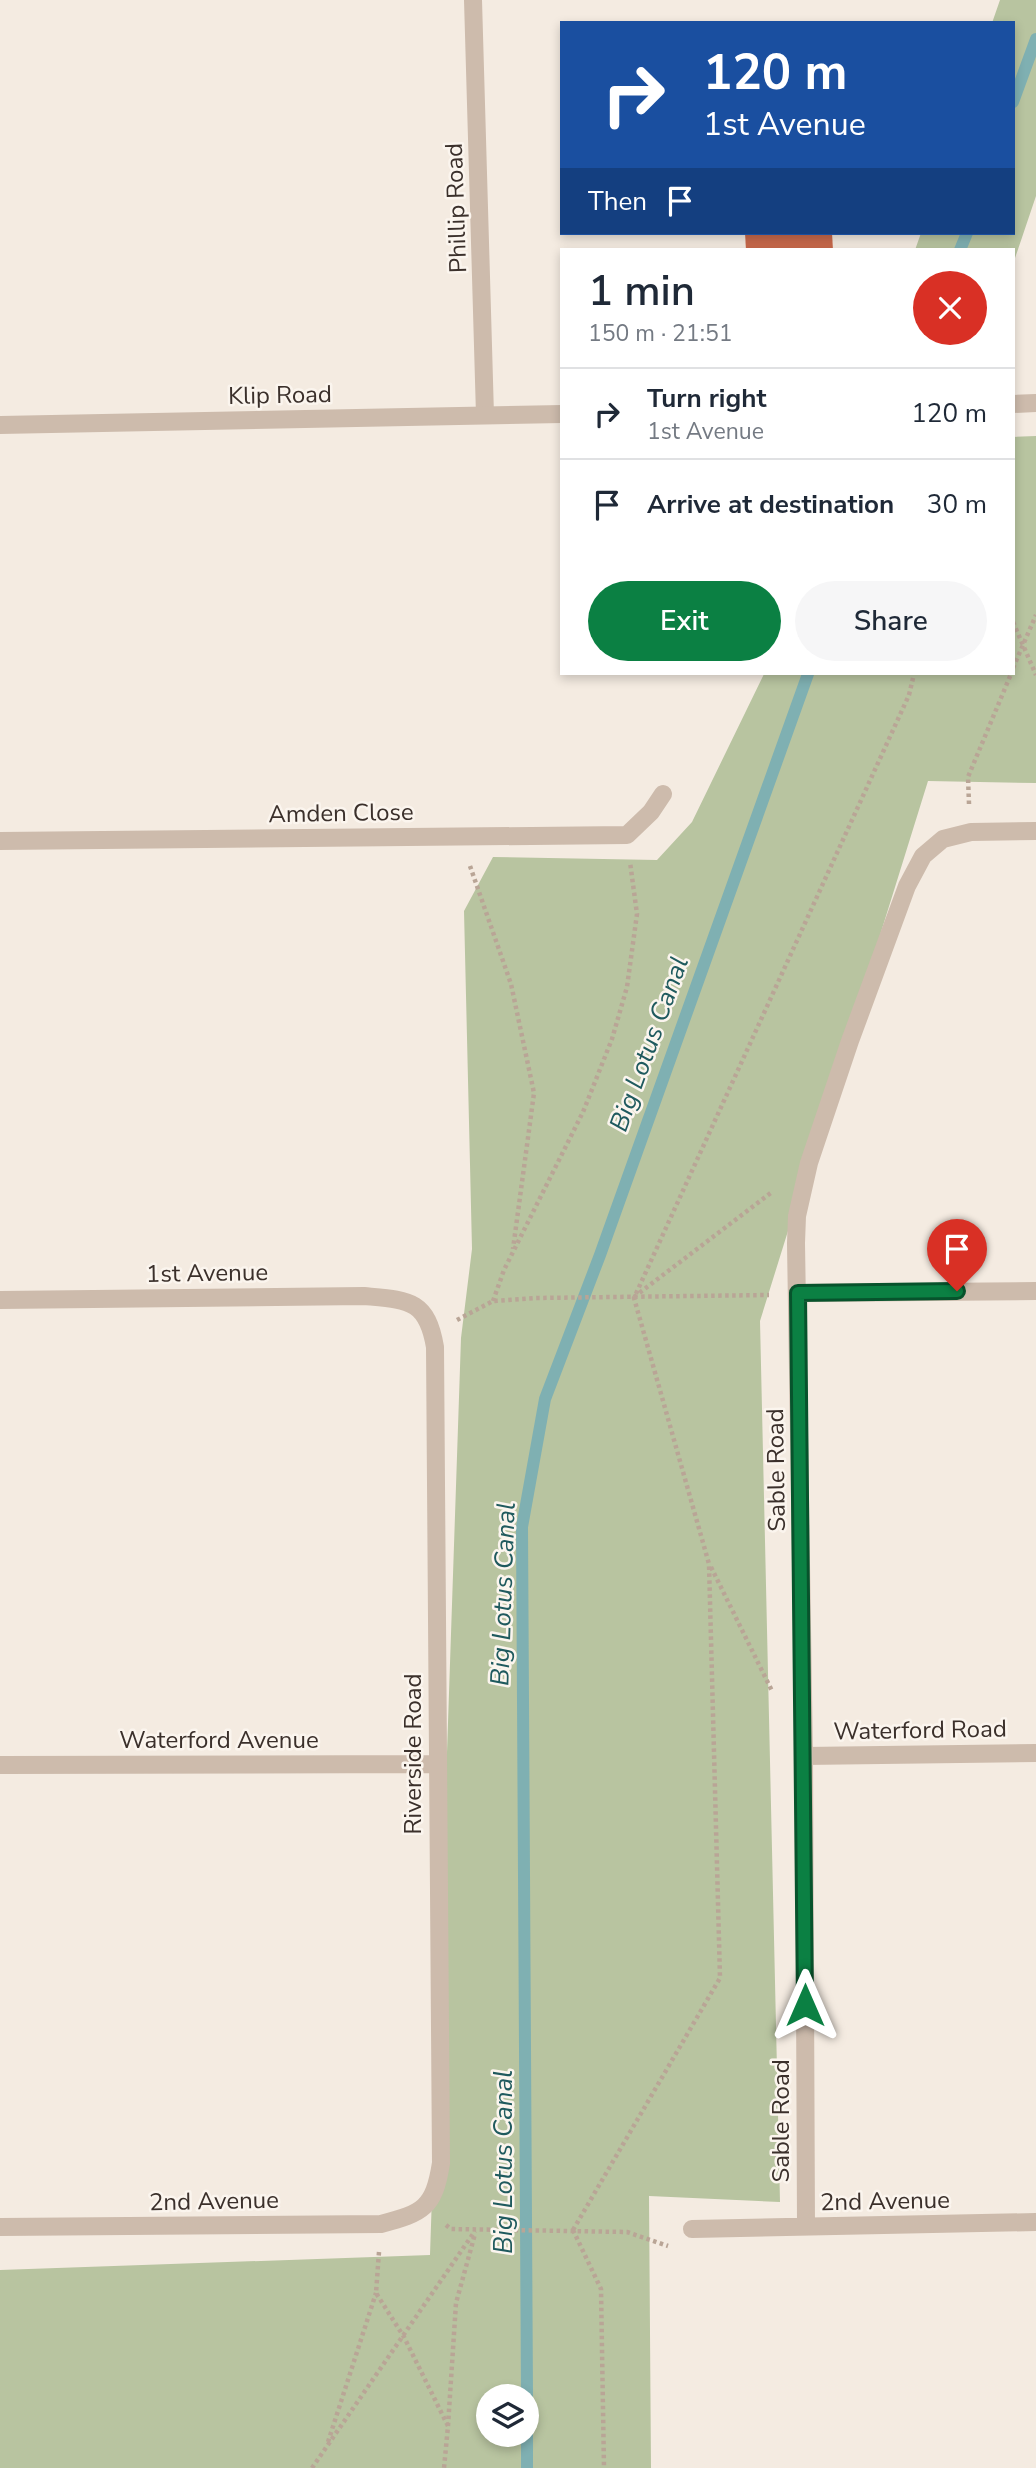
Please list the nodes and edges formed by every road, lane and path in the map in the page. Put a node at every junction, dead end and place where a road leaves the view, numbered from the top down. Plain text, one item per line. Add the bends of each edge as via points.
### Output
1 (474, 0) edge
2 (1036, 403) edge
3 (1015, 404) edge
4 (560, 414) edge
5 (485, 415) junction
6 (0, 425) edge
7 (1036, 615) edge
8 (1015, 627) edge
9 (1023, 645) junction
10 (1015, 663) edge
11 (914, 675) edge
12 (1011, 675) edge
13 (1036, 675) edge
14 (663, 794) dead end
15 (1036, 831) edge
16 (971, 832) junction
17 (627, 835) junction
18 (463, 836) junction
19 (0, 841) edge
20 (809, 1163) junction
21 (512, 1253) junction
22 (1036, 1291) edge
23 (798, 1293) junction
24 (770, 1295) dead end
25 (634, 1298) junction
26 (0, 1300) edge
27 (493, 1301) junction
28 (414, 1305) joint
29 (449, 1320) dead end
30 (709, 1564) junction
31 (775, 1696) dead end
32 (1036, 1753) edge
33 (804, 1756) junction
34 (438, 1764) junction
35 (0, 1765) edge
36 (425, 2207) joint
37 (1036, 2222) edge
38 (381, 2224) junction
39 (0, 2227) edge
40 (806, 2227) junction
41 (692, 2229) dead end
42 (476, 2230) junction
43 (573, 2230) junction
44 (673, 2247) dead end
45 (376, 2292) junction
46 (404, 2337) junction
47 (448, 2426) junction
48 (326, 2448) junction
49 (312, 2468) edge
50 (444, 2468) edge
51 (604, 2468) edge

1 - 5 street, Phillip Road
2 - 3 street
4 - 5 street, Klip Road
5 - 6 street, Klip Road
7 - 9 path
8 - 9 path
9 - 10 path
9 - 13 path
11 - 25 path via 909,695
12 - 16 path via 968,777
14 - 17 street
15 - 16 street, Sable Road
16 - 20 street, Sable Road via 943,839 923,856 907,886
17 - 18 street, Amden Close
17 - 21 path via 637,914 627,987 583,1112
18 - 19 street, Amden Close
18 - 21 path via 475,885 511,984 534,1093
20 - 23 street, Sable Road via 797,1216
20 - 25 path
21 - 27 path
22 - 23 street
23 - 33 street, Sable Road
24 - 25 path
25 - 27 path
25 - 30 path
26 - 28 street, 1st Avenue via 364,1296
27 - 29 path via 461,1320
28 - 34 street, Riverside Road via 431,1322 435,1347
30 - 31 path
30 - 43 path via 720,1978
32 - 33 street, Waterford Road
33 - 40 street, Sable Road
34 - 35 street, Waterford Avenue
34 - 36 street, Riverside Road via 441,2163 438,2183
36 - 38 street, 2nd Avenue via 412,2216
37 - 40 street, 2nd Avenue
38 - 39 street, 2nd Avenue
38 - 45 path
40 - 41 street, 2nd Avenue
42 - 43 path
42 - 46 path
42 - 47 path via 456,2302
43 - 44 path via 628,2232
43 - 51 path via 601,2289
45 - 46 path
45 - 48 path
46 - 47 path
46 - 48 path
47 - 50 path
48 - 49 path

